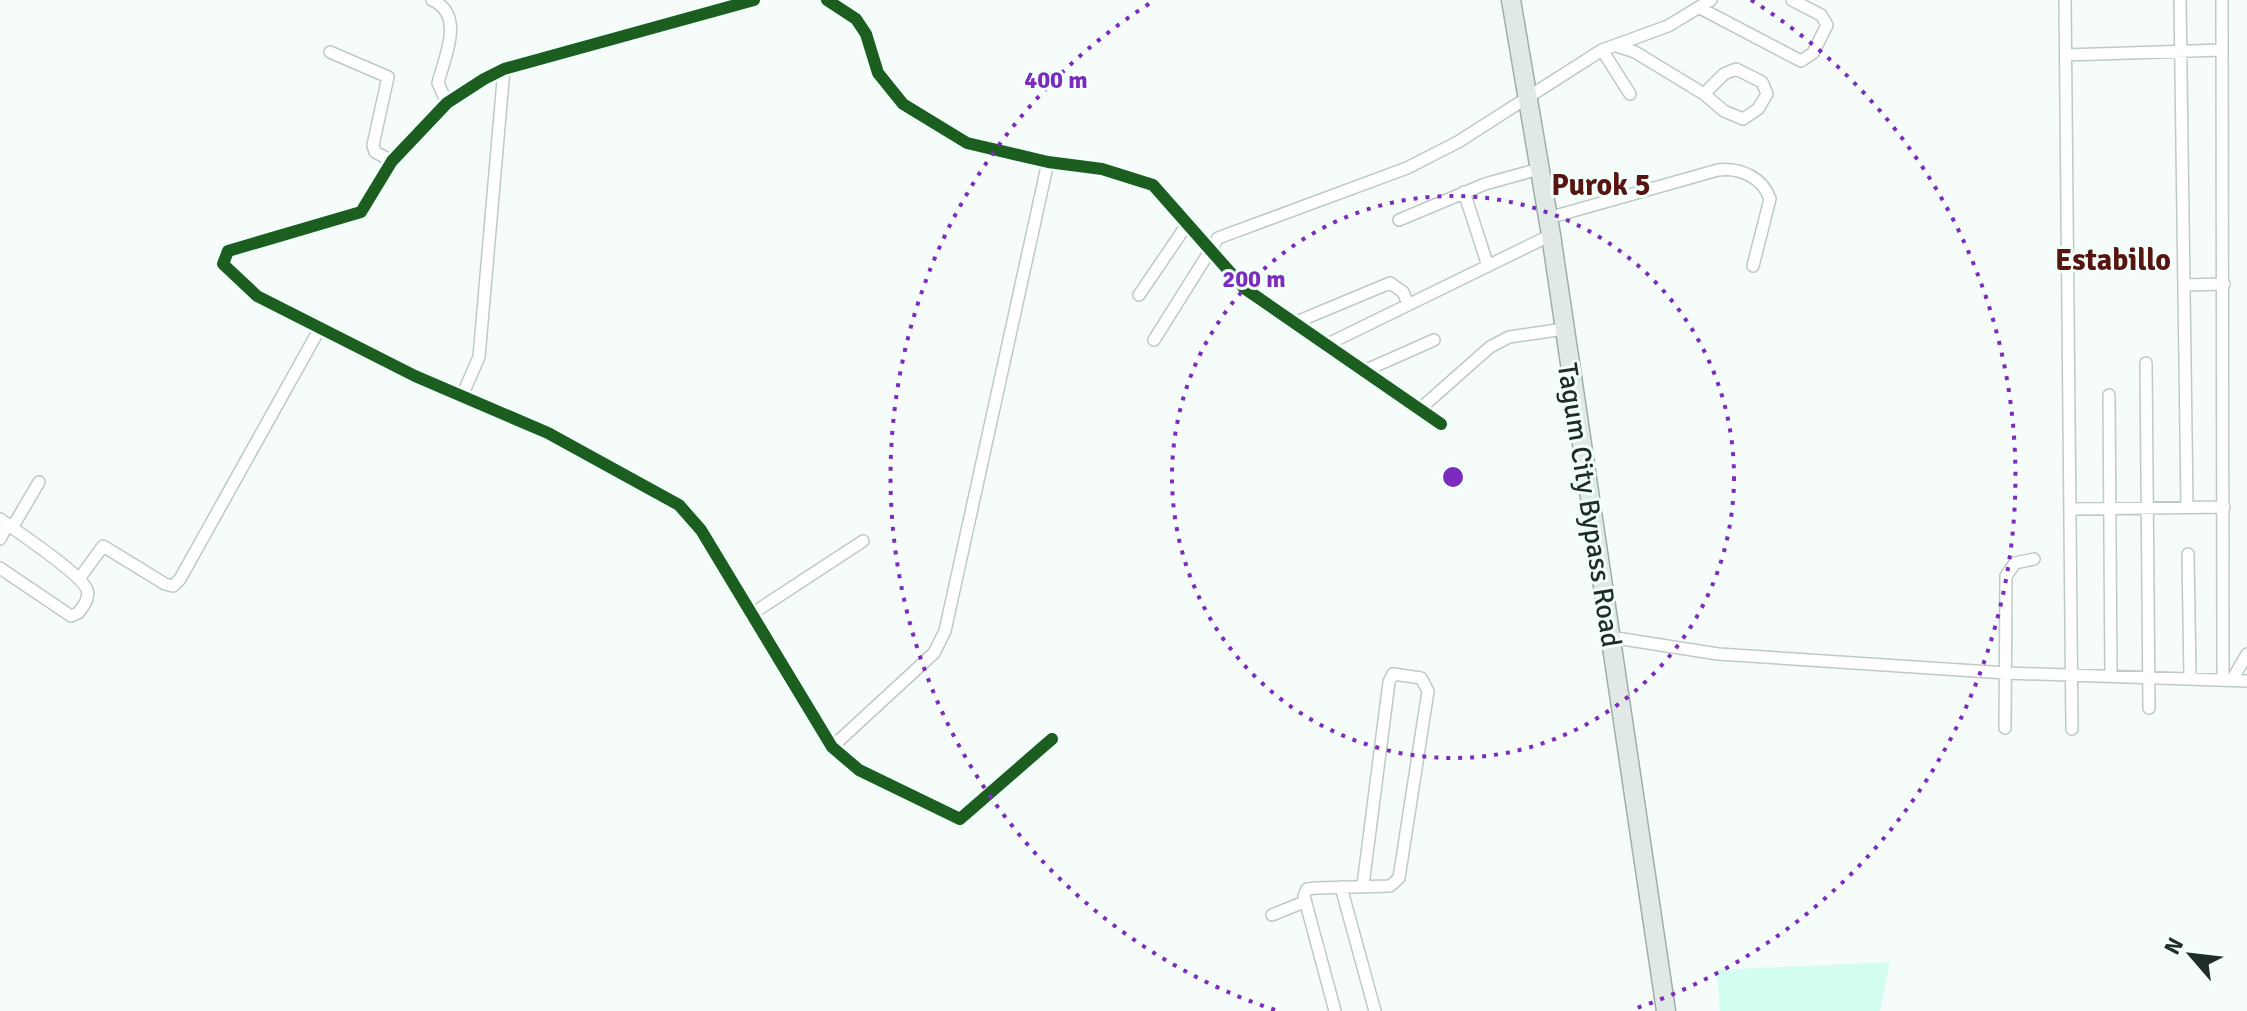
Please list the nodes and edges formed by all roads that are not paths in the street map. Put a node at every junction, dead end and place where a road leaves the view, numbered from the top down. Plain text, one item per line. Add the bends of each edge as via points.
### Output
1 (432, 0) edge
2 (754, 0) edge
3 (827, 0) edge
4 (1511, 0) edge
5 (1711, 0) edge
6 (1792, 0) edge
7 (2065, 0) edge
8 (2180, 0) edge
9 (2222, 0) edge
10 (1700, 8) junction
11 (1617, 46) junction
12 (1602, 50) junction
13 (2181, 50) junction
14 (2222, 50) junction
15 (330, 52) dead end
16 (2066, 55) junction
17 (504, 69) junction
18 (1630, 94) dead end
19 (1704, 94) junction
20 (1528, 97) junction
21 (447, 103) junction
22 (392, 161) junction
23 (1048, 162) junction
24 (1539, 169) junction
25 (1464, 192) junction
26 (1399, 220) dead end
27 (1186, 226) junction
28 (1550, 227) junction
29 (1209, 249) junction
30 (1488, 266) junction
31 (1753, 266) dead end
32 (2224, 284) junction
33 (2184, 285) junction
34 (1139, 295) dead end
35 (1408, 304) junction
36 (1294, 323) junction
37 (320, 328) junction
38 (1564, 329) junction
39 (1154, 340) dead end
40 (1434, 340) dead end
41 (1328, 344) junction
42 (2146, 363) dead end
43 (1364, 371) junction
44 (2109, 395) dead end
45 (462, 396) junction
46 (1421, 408) junction
47 (1441, 424) dead end
48 (39, 482) dead end
49 (2187, 506) junction
50 (2109, 507) junction
51 (2224, 507) junction
52 (2072, 509) junction
53 (2149, 509) junction
54 (6, 524) edge
55 (0, 539) edge
56 (863, 541) dead end
57 (2188, 554) dead end
58 (2034, 559) dead end
59 (0, 568) edge
60 (79, 579) junction
61 (750, 615) junction
62 (1610, 637) junction
63 (2247, 654) edge
64 (2006, 673) junction
65 (2072, 675) junction
66 (2111, 676) junction
67 (2151, 677) junction
68 (2190, 678) junction
69 (2228, 680) junction
70 (2247, 681) edge
71 (2149, 708) dead end
72 (2005, 728) dead end
73 (2072, 729) dead end
74 (1052, 739) dead end
75 (832, 747) junction
76 (1363, 885) junction
77 (1341, 887) junction
78 (1304, 902) junction
79 (1272, 915) dead end
80 (1335, 1011) edge
81 (1375, 1011) edge
82 (1666, 1011) edge

1 - 21 street via 441,5 450,24 438,83
2 - 17 street
3 - 23 street via 856,19 878,73 903,104 967,143
4 - 20 main road, Tagum City Bypass Road
5 - 10 street
6 - 10 street via 1826,20 1820,42 1807,60 1795,59
7 - 16 street
8 - 13 street
9 - 14 street
10 - 11 street
11 - 12 street
11 - 19 street
12 - 18 street
12 - 20 street
13 - 14 street
13 - 16 street
13 - 33 street
14 - 32 street
15 - 22 street via 388,77 373,145 375,152
16 - 52 street
17 - 21 street
17 - 45 street via 479,357
19 - 19 street via 1736,69 1762,82 1767,94 1743,119
20 - 24 main road, Tagum City Bypass Road
20 - 29 street via 1407,168 1224,236
21 - 22 street
22 - 37 street via 356,215 225,254 225,267 252,293
23 - 27 street via 1138,179 1161,192
23 - 75 street via 945,631 934,653
24 - 25 street
24 - 28 main road, Tagum City Bypass Road
25 - 26 street
25 - 30 street
27 - 29 street
27 - 34 street
28 - 30 street
28 - 31 street via 1718,170 1738,170 1759,182 1770,199
28 - 38 main road, Tagum City Bypass Road
29 - 36 street via 1244,288
29 - 39 street
30 - 35 street
32 - 33 street
32 - 51 street
33 - 49 street
35 - 36 street via 1403,292 1390,283
35 - 41 street
36 - 41 street
37 - 45 street
37 - 60 street via 176,583 165,584 103,546
38 - 46 street via 1524,333 1490,347
38 - 62 main road, Tagum City Bypass Road
40 - 43 street
41 - 43 street
42 - 53 street
43 - 46 street
44 - 50 street
45 - 61 street via 548,433 679,505 701,530
46 - 47 street
48 - 54 street
49 - 51 street
49 - 53 street
50 - 52 street
50 - 53 street
50 - 66 street
51 - 69 street
52 - 65 street
53 - 67 street
54 - 55 street
54 - 60 street
56 - 61 street
57 - 68 street
58 - 64 street via 2015,563 2006,576
59 - 60 street via 71,616 87,597
61 - 75 street
62 - 64 street via 1718,654
62 - 82 main road, Tagum City Bypass Road
63 - 69 street
64 - 65 street
64 - 72 street
65 - 66 street
65 - 73 street
66 - 67 street
67 - 68 street
67 - 71 street
68 - 69 street
69 - 70 street
74 - 75 street via 960,819 859,770
76 - 76 street via 1396,883 1405,857 1428,691 1421,678 1400,673 1389,682
76 - 77 street
77 - 78 street via 1307,889
77 - 81 street
78 - 79 street
78 - 80 street

